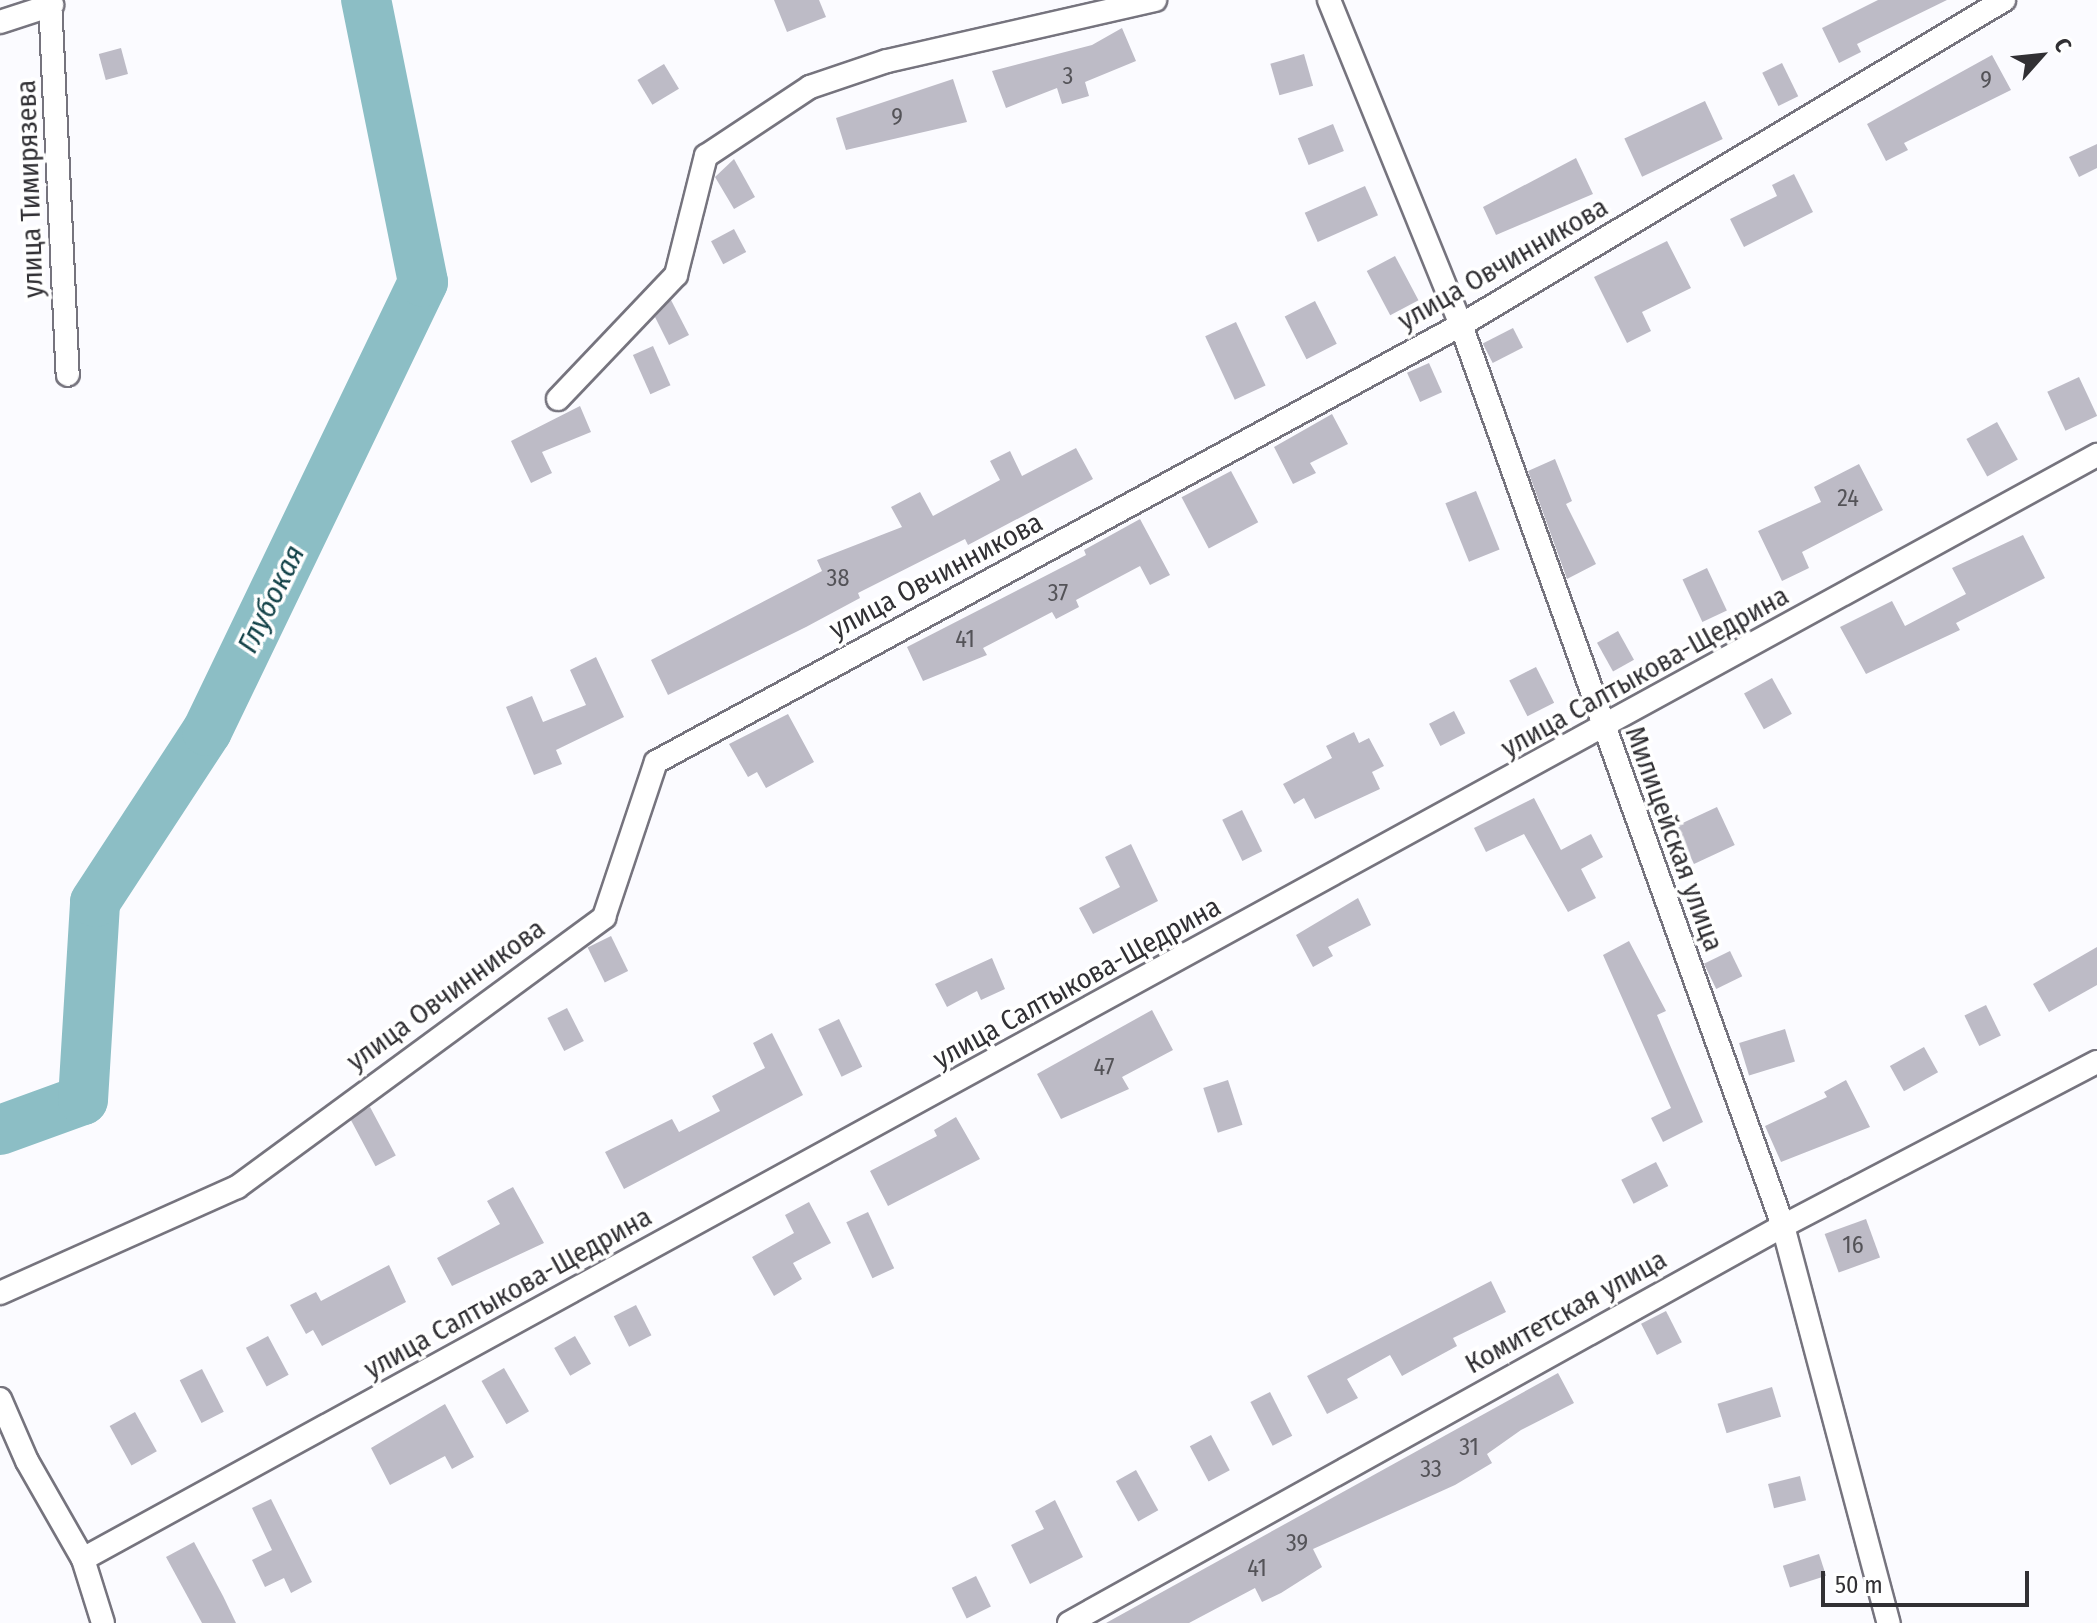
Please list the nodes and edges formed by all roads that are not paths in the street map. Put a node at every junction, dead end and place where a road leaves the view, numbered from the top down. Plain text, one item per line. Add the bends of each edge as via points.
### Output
1 (1155, 0) edge
2 (1329, 0) edge
3 (2004, 0) edge
4 (51, 2) edge
5 (0, 22) edge
6 (1461, 325) junction
7 (68, 375) dead end
8 (558, 399) dead end
9 (2097, 455) edge
10 (1603, 730) junction
11 (2097, 1062) edge
12 (1783, 1226) junction
13 (0, 1293) edge
14 (0, 1399) edge
15 (83, 1559) junction
16 (103, 1623) edge
17 (1069, 1623) edge
18 (1889, 1623) edge

1 - 8 street via 887,61 810,87 706,156 676,275
2 - 6 street, Милицейская улица
3 - 6 street, улица Овчинникова
4 - 5 street
4 - 7 street, улица Тимирязева
6 - 10 street, Милицейская улица
6 - 13 street, улица Овчинникова via 656,762 604,917 237,1187
9 - 10 street, улица Салтыкова-Щедрина
10 - 12 street, Милицейская улица
10 - 15 street, улица Салтыкова-Щедрина
11 - 12 street, Комитетская улица
12 - 17 street, Комитетская улица
12 - 18 street, Милицейская улица
14 - 15 street via 27,1461
15 - 16 street

